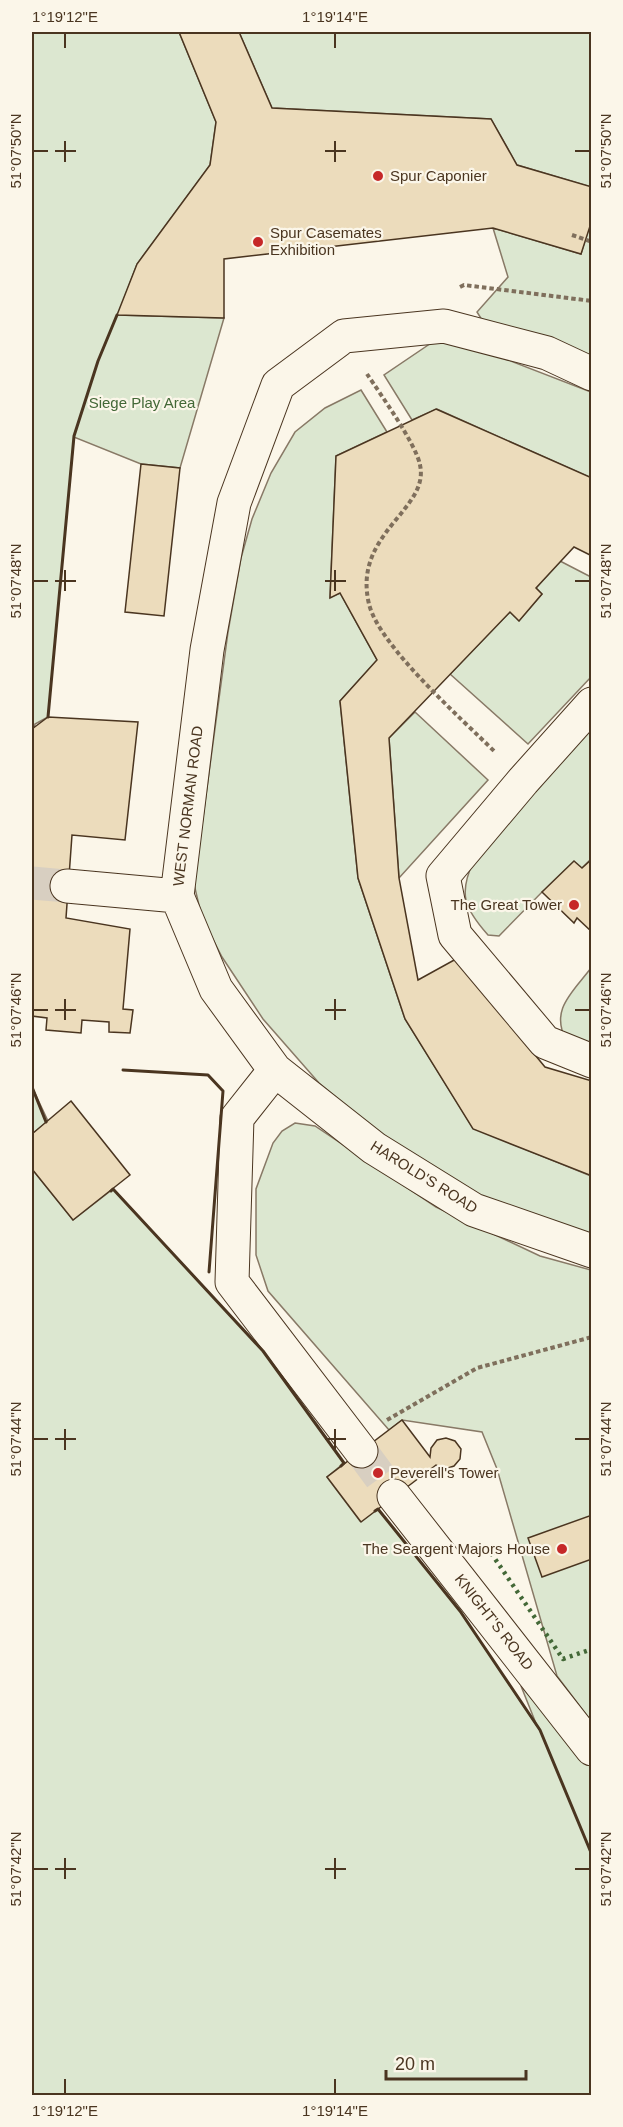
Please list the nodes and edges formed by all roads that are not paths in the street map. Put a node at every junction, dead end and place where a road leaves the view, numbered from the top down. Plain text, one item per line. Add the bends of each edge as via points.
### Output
1 (591, 374) edge
2 (591, 704) edge
3 (67, 886) tunnel mouth
4 (177, 896) junction
5 (591, 1061) edge
6 (274, 1070) junction
7 (591, 1251) edge
8 (358, 1448) tunnel mouth
9 (394, 1496) tunnel mouth
10 (591, 1749) edge

1 - 4 lane, WEST NORMAN ROAD via 547,353 444,326 344,336 278,385 234,503 207,650
2 - 5 lane via 443,876 455,935 545,1042
3 - 4 lane
4 - 6 lane, WEST NORMAN ROAD via 216,989
6 - 7 lane, HAROLD'S ROAD via 374,1148 474,1210
6 - 8 lane via 237,1119 232,1282
9 - 10 lane, KNIGHT'S ROAD

